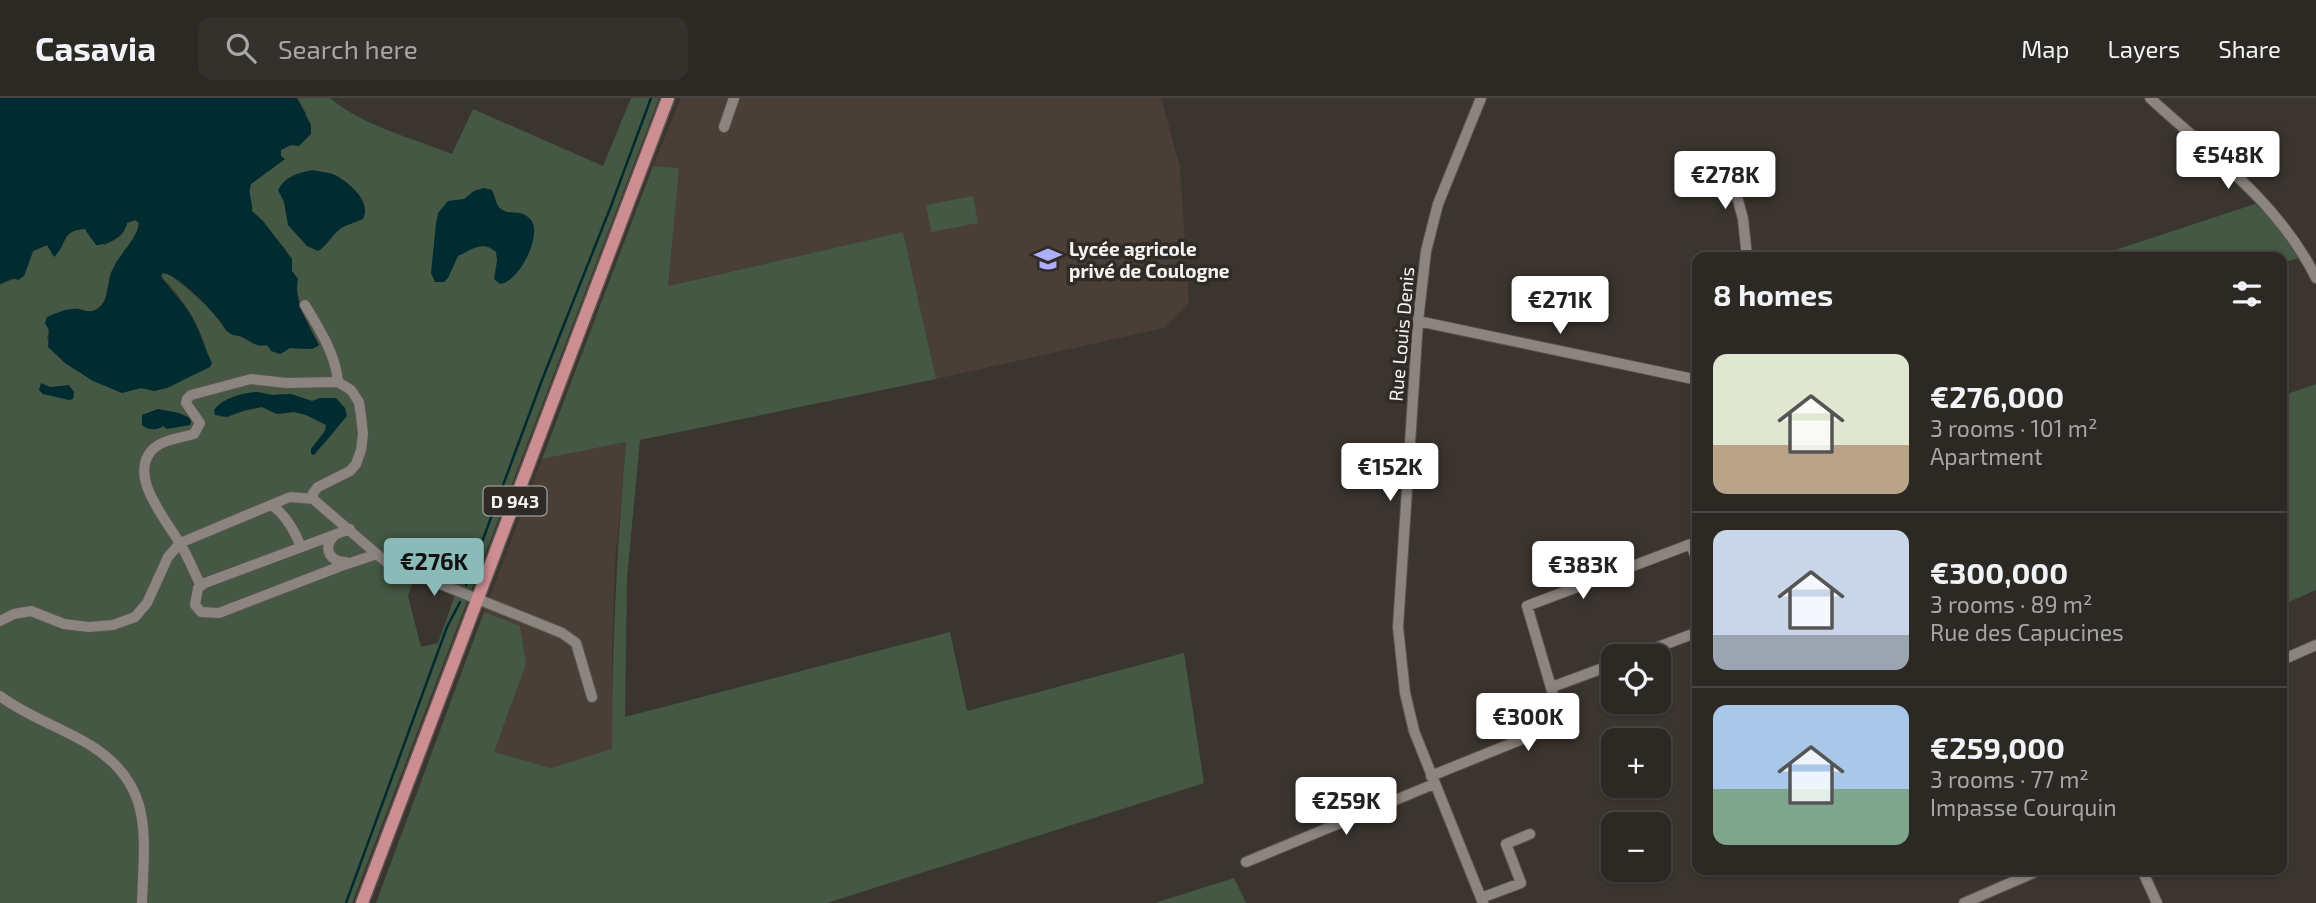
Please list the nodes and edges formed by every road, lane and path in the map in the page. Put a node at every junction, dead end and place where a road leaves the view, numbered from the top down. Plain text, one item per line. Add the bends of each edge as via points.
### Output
1 (668, 98) edge
2 (734, 98) edge
3 (1481, 98) edge
4 (2150, 98) edge
5 (724, 127) dead end
6 (1728, 163) dead end
7 (1747, 252) edge
8 (2316, 278) edge
9 (305, 305) dead end
10 (1418, 321) junction
11 (1692, 379) edge
12 (338, 382) junction
13 (318, 487) junction
14 (290, 497) junction
15 (313, 499) junction
16 (271, 505) junction
17 (350, 529) junction
18 (334, 535) junction
19 (180, 543) junction
20 (302, 547) junction
21 (1692, 549) edge
22 (377, 554) junction
23 (353, 561) junction
24 (201, 586) junction
25 (478, 599) junction
26 (0, 621) edge
27 (1692, 634) edge
28 (1666, 644) edge
29 (2316, 645) edge
30 (2287, 658) edge
31 (1601, 669) edge
32 (1552, 687) junction
33 (0, 696) edge
34 (592, 697) dead end
35 (1433, 780) junction
36 (1530, 834) dead end
37 (1246, 862) dead end
38 (2028, 875) edge
39 (2144, 875) edge
40 (1482, 901) edge
41 (142, 903) edge
42 (362, 903) edge
43 (1964, 903) edge
44 (2157, 903) edge

1 - 25 main road, D 943
2 - 5 street
3 - 10 street, Rue Louis Denis via 1433,220
4 - 8 street via 2267,206 2300,247
6 - 7 street via 1744,219
9 - 12 street via 337,368
10 - 11 street
10 - 35 street, Rue Louis Denis via 1398,627 1407,706
12 - 13 street via 359,402 361,450 349,471
12 - 19 street via 251,379 187,399 200,423 198,430 155,447 144,466 154,502
13 - 14 street
13 - 15 street
14 - 15 street
14 - 16 street
15 - 17 street
16 - 19 street
16 - 20 street
17 - 18 street
17 - 22 street
18 - 20 street
18 - 23 street via 328,541 330,556
19 - 24 street
19 - 26 street via 135,617 89,627 64,624 31,611
20 - 24 street
21 - 32 street via 1690,544 1527,606
22 - 23 street
22 - 25 street via 386,562
23 - 24 street via 210,615 195,605
25 - 34 street via 576,643
25 - 42 main road, D 943
27 - 28 street
29 - 30 street
31 - 32 street
32 - 35 street via 1560,718 1557,725
33 - 41 street via 90,745 127,779 139,801 144,830
35 - 37 street
35 - 40 street, Rue Louis Denis
36 - 40 street via 1506,844 1521,883
38 - 43 street
39 - 44 street

